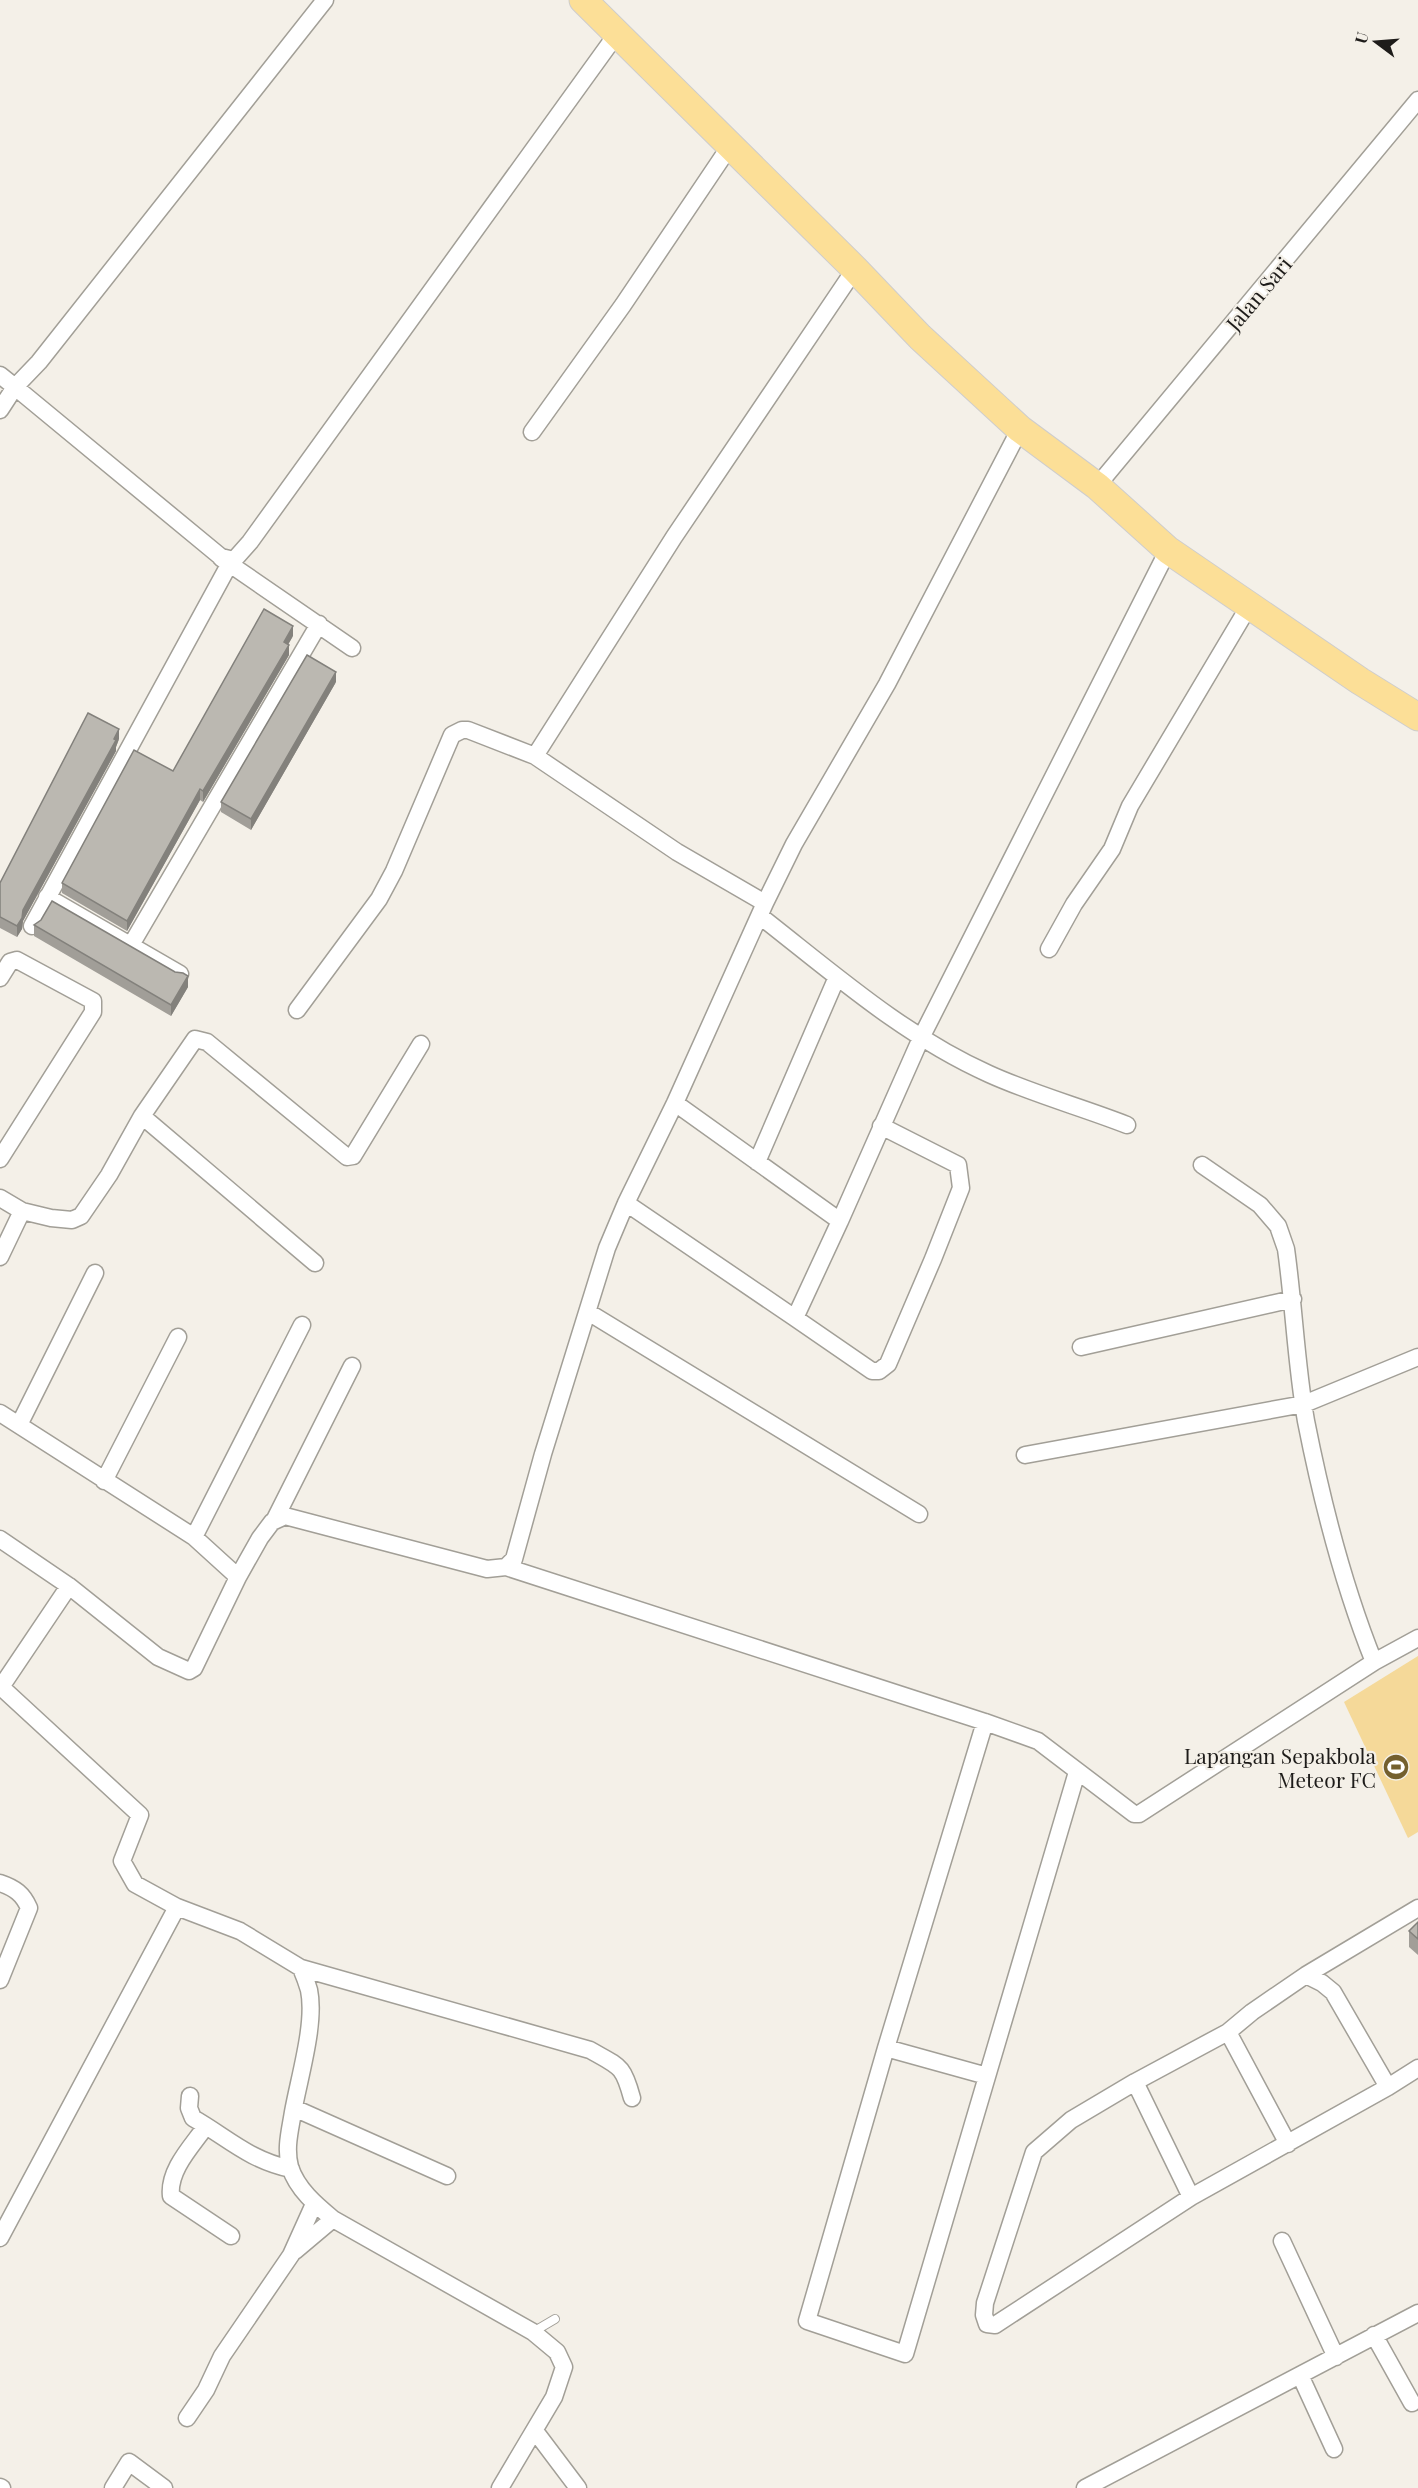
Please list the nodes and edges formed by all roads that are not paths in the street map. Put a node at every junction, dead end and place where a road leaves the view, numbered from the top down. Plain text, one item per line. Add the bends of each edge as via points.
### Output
1 (325, 0) edge
2 (583, 0) edge
3 (616, 35) junction
4 (1418, 100) edge
5 (730, 146) junction
6 (855, 269) junction
7 (0, 375) edge
8 (15, 387) junction
9 (0, 410) edge
10 (1020, 429) junction
11 (532, 432) dead end
12 (1097, 486) junction
13 (1168, 550) junction
14 (225, 560) junction
15 (1249, 606) junction
16 (318, 624) junction
17 (352, 648) dead end
18 (1418, 717) edge
19 (535, 756) junction
20 (47, 897) junction
21 (762, 909) junction
22 (32, 926) edge
23 (131, 945) junction
24 (1049, 949) dead end
25 (180, 974) edge
26 (837, 977) junction
27 (0, 978) edge
28 (297, 1010) dead end
29 (921, 1038) junction
30 (421, 1044) dead end
31 (675, 1103) junction
32 (142, 1116) junction
33 (1126, 1125) dead end
34 (880, 1126) junction
35 (0, 1160) edge
36 (757, 1162) junction
37 (1202, 1165) dead end
38 (0, 1198) edge
39 (626, 1203) junction
40 (22, 1211) junction
41 (840, 1221) junction
42 (0, 1257) edge
43 (315, 1263) dead end
44 (95, 1273) dead end
45 (1293, 1299) junction
46 (588, 1312) junction
47 (795, 1318) junction
48 (302, 1325) dead end
49 (177, 1336) dead end
50 (1081, 1347) dead end
51 (1418, 1357) edge
52 (352, 1366) dead end
53 (1304, 1404) junction
54 (0, 1413) edge
55 (19, 1425) junction
56 (1025, 1455) dead end
57 (104, 1481) junction
58 (919, 1514) dead end
59 (275, 1519) junction
60 (194, 1537) junction
61 (0, 1539) edge
62 (506, 1567) junction
63 (238, 1577) junction
64 (69, 1586) junction
65 (1418, 1638) edge
66 (1374, 1662) junction
67 (1, 1692) edge
68 (985, 1722) junction
69 (1077, 1772) junction
70 (0, 1883) edge
71 (177, 1907) junction
72 (1418, 1908) edge
73 (301, 1968) junction
74 (1306, 1975) junction
75 (0, 1980) edge
76 (1228, 2032) junction
77 (886, 2048) junction
78 (1418, 2068) edge
79 (987, 2076) junction
80 (1135, 2082) junction
81 (1388, 2087) junction
82 (190, 2096) dead end
83 (632, 2098) dead end
84 (294, 2108) junction
85 (206, 2126) junction
86 (1288, 2144) junction
87 (291, 2169) junction
88 (447, 2176) dead end
89 (1191, 2197) junction
90 (314, 2204) junction
91 (333, 2219) junction
92 (231, 2236) dead end
93 (0, 2238) edge
94 (1282, 2241) dead end
95 (291, 2255) junction
96 (1418, 2313) edge
97 (555, 2319) dead end
98 (533, 2332) junction
99 (1374, 2335) junction
100 (1336, 2357) junction
101 (1300, 2375) junction
102 (1412, 2403) dead end
103 (187, 2418) dead end
104 (535, 2431) junction
105 (1334, 2449) dead end
106 (113, 2488) edge
107 (164, 2488) edge
108 (500, 2488) edge
109 (578, 2488) edge
110 (1085, 2488) edge

1 - 8 street via 39,362
2 - 3 main road
3 - 5 main road
3 - 14 street via 250,542 234,560
4 - 12 street, Jalan Sari
5 - 6 main road
5 - 11 street
6 - 10 main road via 920,338
6 - 19 street via 674,537
7 - 8 street
8 - 9 street
8 - 14 street
10 - 12 main road
10 - 21 street via 887,684 794,844
12 - 13 main road
13 - 15 main road
13 - 29 street
14 - 16 street
14 - 20 street
15 - 18 main road
15 - 24 street via 1130,806 1112,849
16 - 17 street
16 - 23 street
19 - 21 street
19 - 28 street via 468,730 452,735 379,899
20 - 22 street
20 - 23 street
21 - 26 street
21 - 31 street
23 - 25 street
26 - 29 street
26 - 36 street
27 - 35 street via 10,962 17,960 94,1005
29 - 33 street via 989,1074
29 - 34 street
30 - 32 street via 353,1156 347,1157 199,1039 195,1039
31 - 36 street
31 - 39 street
32 - 40 street via 81,1216 72,1220
32 - 43 street
34 - 41 street
34 - 47 street via 958,1165 961,1180 933,1260 888,1364 872,1371
36 - 41 street
37 - 45 street via 1260,1205 1278,1227 1286,1249
38 - 40 street
39 - 46 street via 607,1248
39 - 47 street
40 - 42 street
41 - 47 street
44 - 55 street
45 - 50 street
45 - 53 street
46 - 58 street
46 - 62 street via 514,1559
48 - 60 street
49 - 57 street
51 - 53 street
52 - 59 street
53 - 56 street
53 - 66 street via 1335,1542
54 - 55 street
55 - 57 street
57 - 60 street
59 - 62 street via 285,1516 487,1569
59 - 63 street
60 - 63 street
61 - 64 street
62 - 68 street
63 - 64 street via 194,1668 189,1671 158,1657
64 - 67 street
65 - 66 street
66 - 69 street via 1139,1814 1128,1812
67 - 71 street via 140,1815 122,1861 135,1884
68 - 69 street via 1038,1742
68 - 77 street
69 - 79 street
70 - 75 street via 13,1887 29,1908
71 - 73 street via 240,1931
71 - 93 street
72 - 74 street
73 - 83 street via 590,2050 625,2074
73 - 84 street via 310,2007
74 - 76 street
74 - 81 street via 1333,1992
76 - 80 street
76 - 86 street
77 - 79 street
77 - 79 street via 807,2321 905,2354
78 - 81 street
80 - 89 street
80 - 89 street via 1071,2120 1034,2152 985,2303 987,2324 995,2325
81 - 86 street
82 - 85 street via 189,2113
84 - 87 street via 286,2150
84 - 88 street
85 - 87 street via 250,2156
85 - 92 street via 173,2176 171,2196
86 - 89 street
87 - 90 street
90 - 91 street
90 - 95 street
91 - 95 street
91 - 98 street
94 - 100 street
95 - 103 street via 222,2356
96 - 99 street
97 - 98 lane
98 - 104 street via 557,2352 564,2367 554,2397
99 - 100 street
99 - 102 street
100 - 101 street
101 - 105 street
101 - 110 street
104 - 108 street
104 - 109 street
106 - 107 street via 129,2463

